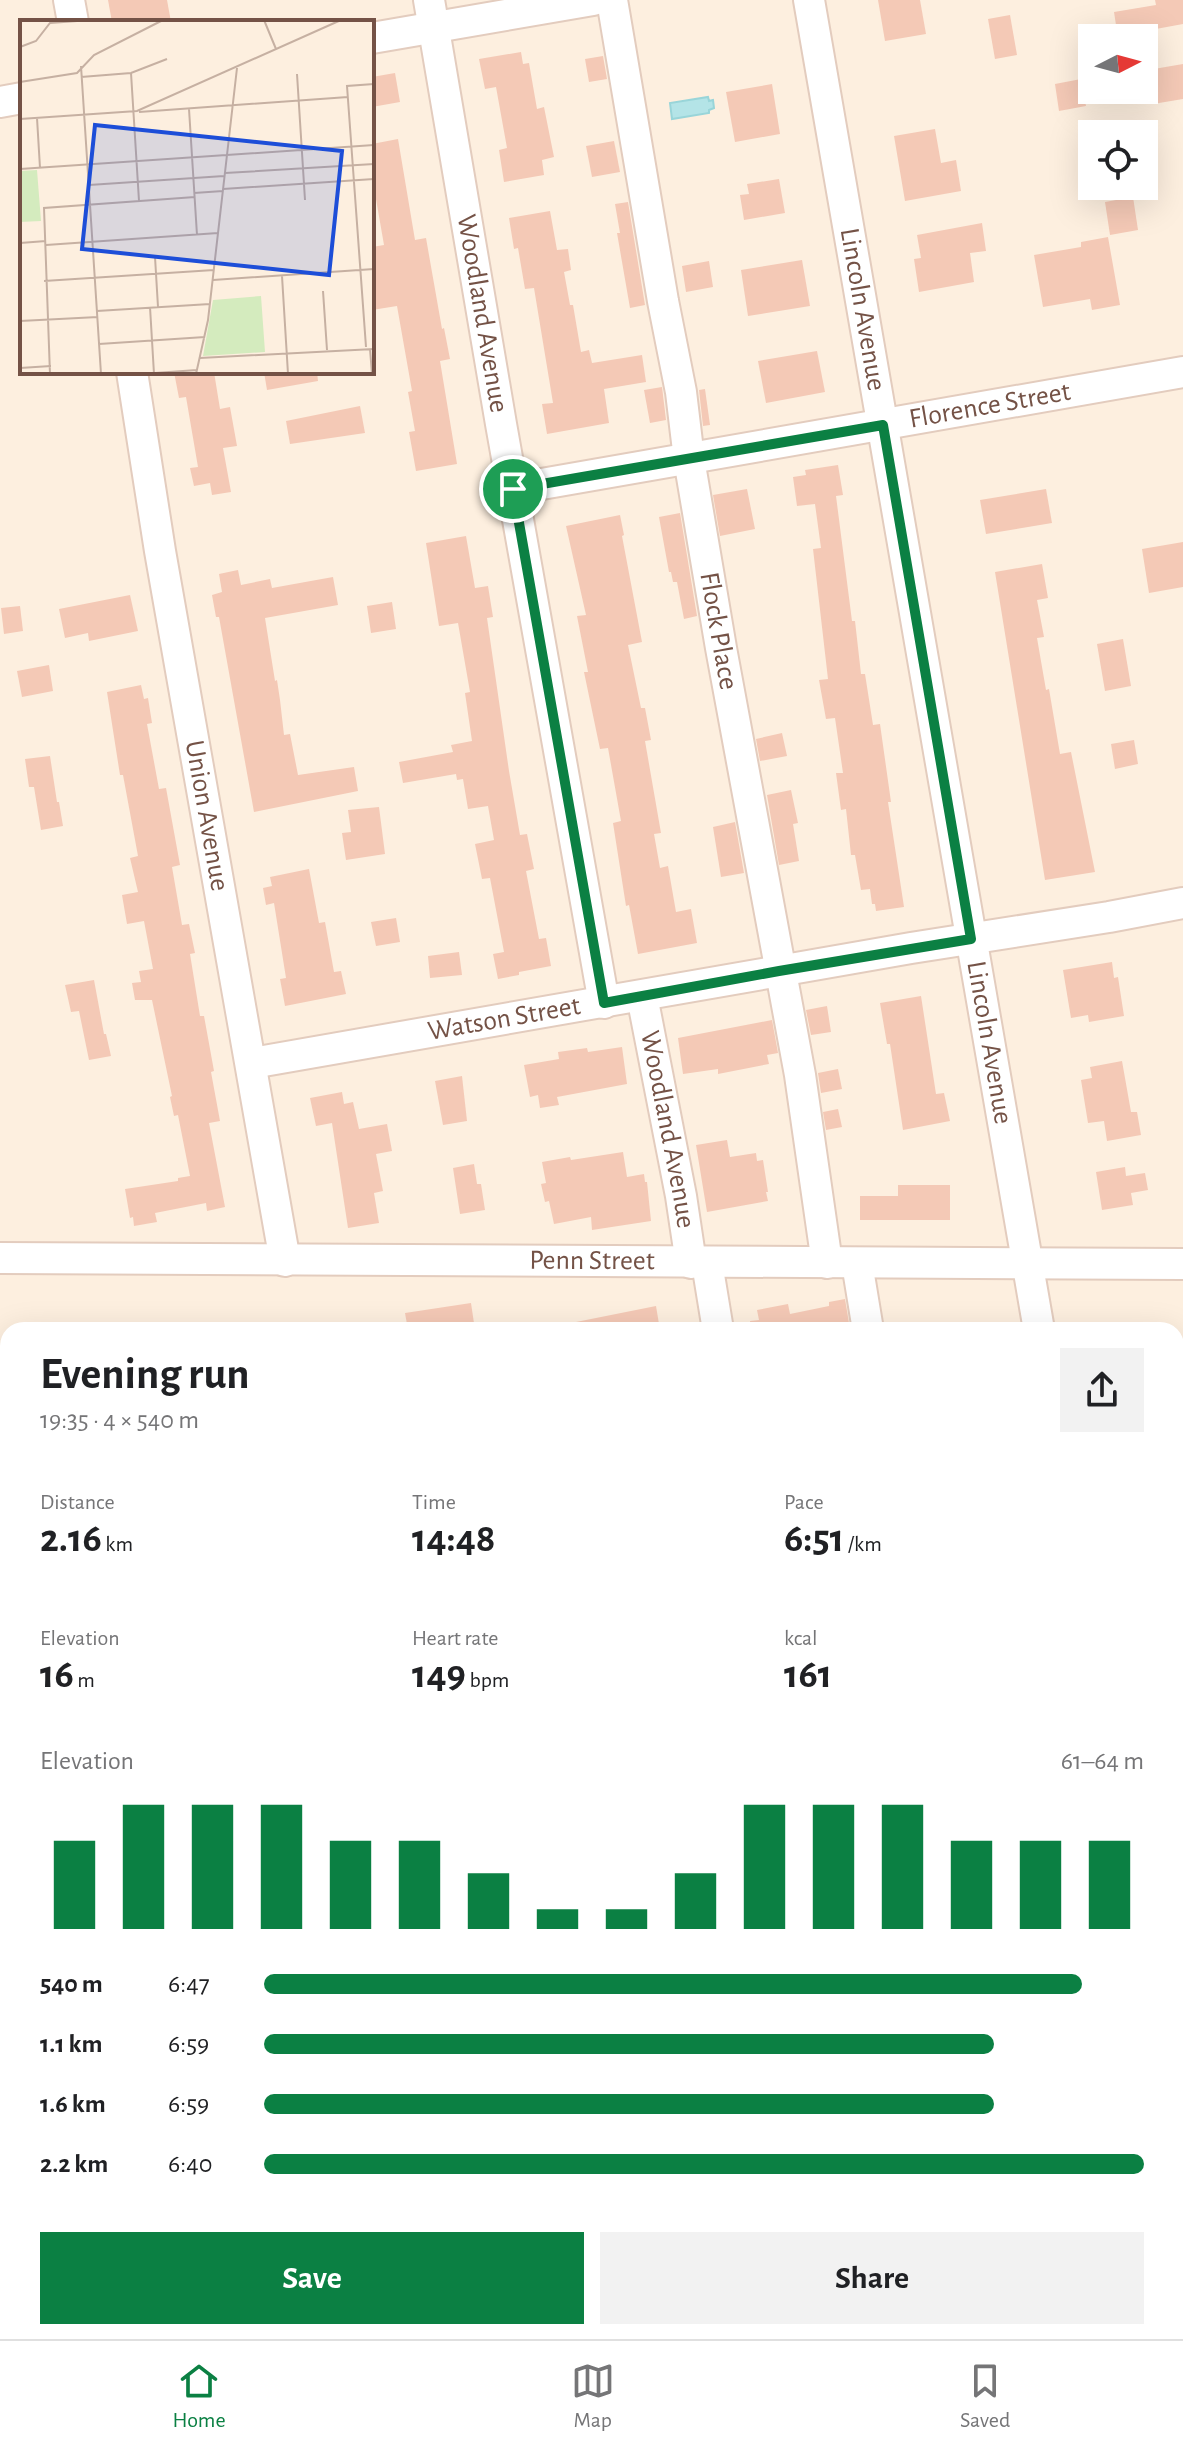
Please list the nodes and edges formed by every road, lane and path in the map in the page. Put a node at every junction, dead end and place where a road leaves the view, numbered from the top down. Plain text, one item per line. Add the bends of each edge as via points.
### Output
1 (69, 0) edge
2 (593, 0) edge
3 (612, 0) edge
4 (809, 0) edge
5 (431, 13) edge
6 (73, 20) edge
7 (374, 37) edge
8 (20, 98) edge
9 (0, 102) edge
10 (1183, 372) edge
11 (132, 374) edge
12 (883, 425) junction
13 (689, 459) junction
14 (513, 489) junction
15 (1183, 903) edge
16 (971, 939) junction
17 (779, 971) junction
18 (642, 996) junction
19 (604, 1003) junction
20 (252, 1063) junction
21 (0, 1258) edge
22 (285, 1261) junction
23 (699, 1263) junction
24 (827, 1263) junction
25 (857, 1263) junction
26 (1028, 1263) junction
27 (1183, 1264) edge
28 (716, 1322) edge
29 (867, 1322) edge
30 (1038, 1322) edge

1 - 6 street
2 - 5 street
3 - 13 street, Flock Place
4 - 12 street, Lincoln Avenue
5 - 7 street
5 - 14 street, Woodland Avenue
8 - 9 street
10 - 12 street, Florence Street
11 - 20 street, Union Avenue
12 - 13 street, Florence Street
12 - 16 street, Lincoln Avenue
13 - 14 street, Florence Street
13 - 17 street, Flock Place
14 - 19 street, Woodland Avenue
15 - 16 street, Watson Street
16 - 17 street, Watson Street
16 - 26 street, Lincoln Avenue
17 - 18 street, Watson Street
17 - 24 street, Flock Place
18 - 19 street, Watson Street
18 - 23 street, Woodland Avenue
19 - 20 street, Watson Street
20 - 22 street, Union Avenue
21 - 22 street, Penn Street
22 - 23 street, Penn Street
23 - 24 street, Penn Street
23 - 28 street, Woodland Avenue
24 - 25 street, Penn Street
25 - 26 street, Penn Street
25 - 29 street
26 - 27 street, Penn Street
26 - 30 street, Lincoln Avenue

